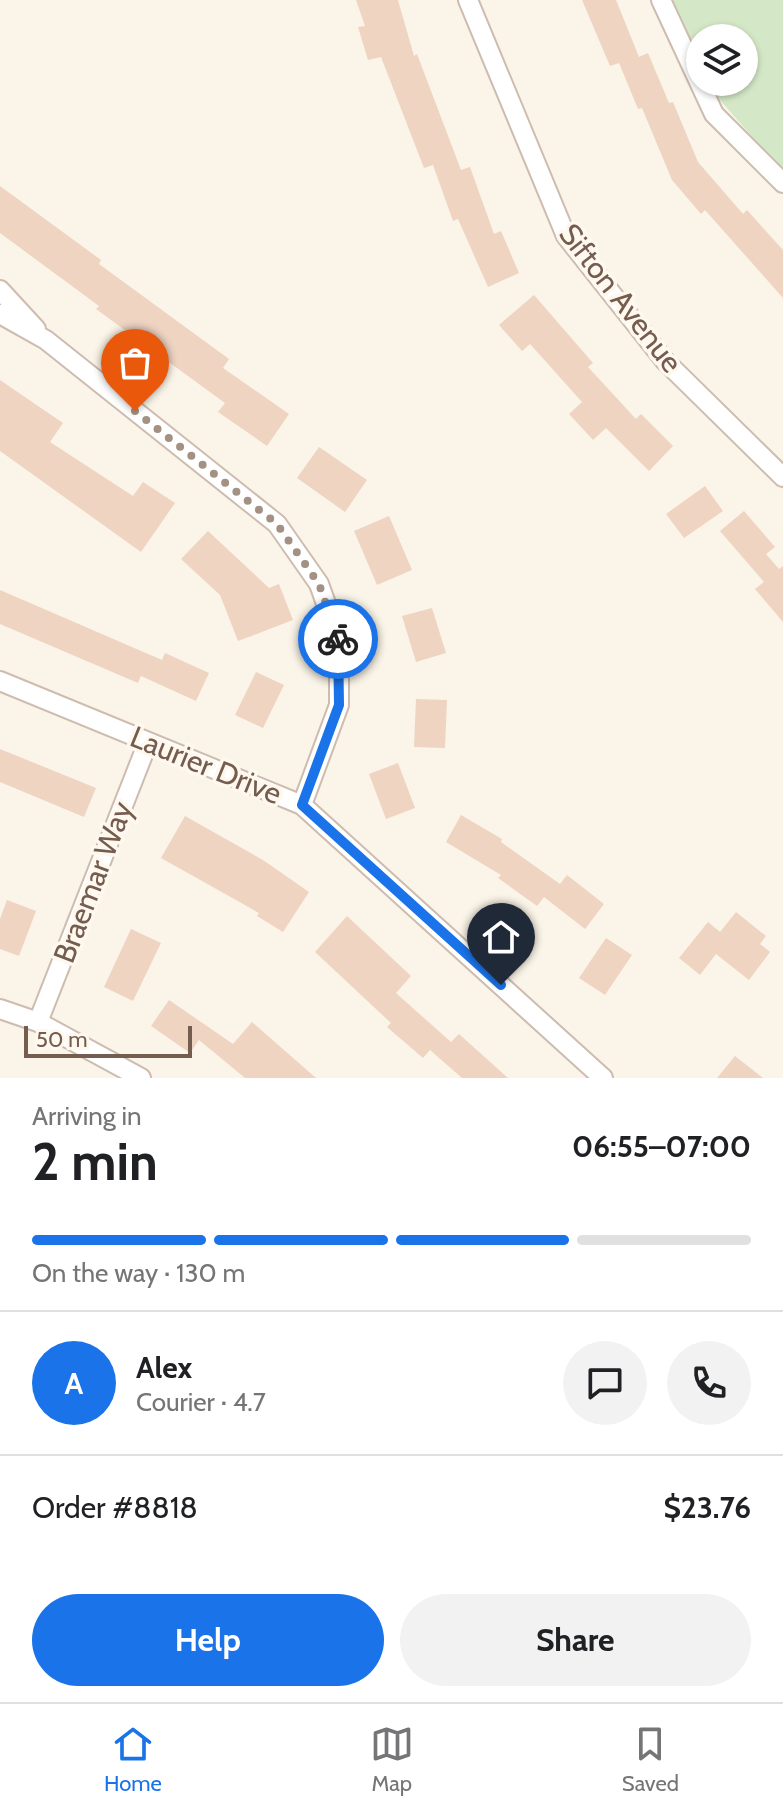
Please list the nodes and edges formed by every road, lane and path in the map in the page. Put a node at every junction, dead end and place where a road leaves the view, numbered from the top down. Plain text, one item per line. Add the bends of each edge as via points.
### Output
1 (468, 0) edge
2 (661, 0) edge
3 (783, 183) edge
4 (0, 290) edge
5 (0, 314) edge
6 (46, 340) junction
7 (783, 477) edge
8 (0, 681) edge
9 (148, 742) junction
10 (302, 805) junction
11 (0, 1009) edge
12 (38, 1022) junction
13 (141, 1078) edge
14 (603, 1078) edge

1 - 7 street, Sifton Avenue via 566,236 665,361
2 - 3 street via 714,114
4 - 6 street
5 - 6 street
6 - 10 street via 277,524 319,584 339,640 339,705
8 - 9 street, Laurier Drive
9 - 10 street, Laurier Drive
9 - 12 street, Braemar Way
10 - 14 street, Laurier Drive
11 - 12 street
12 - 13 street

